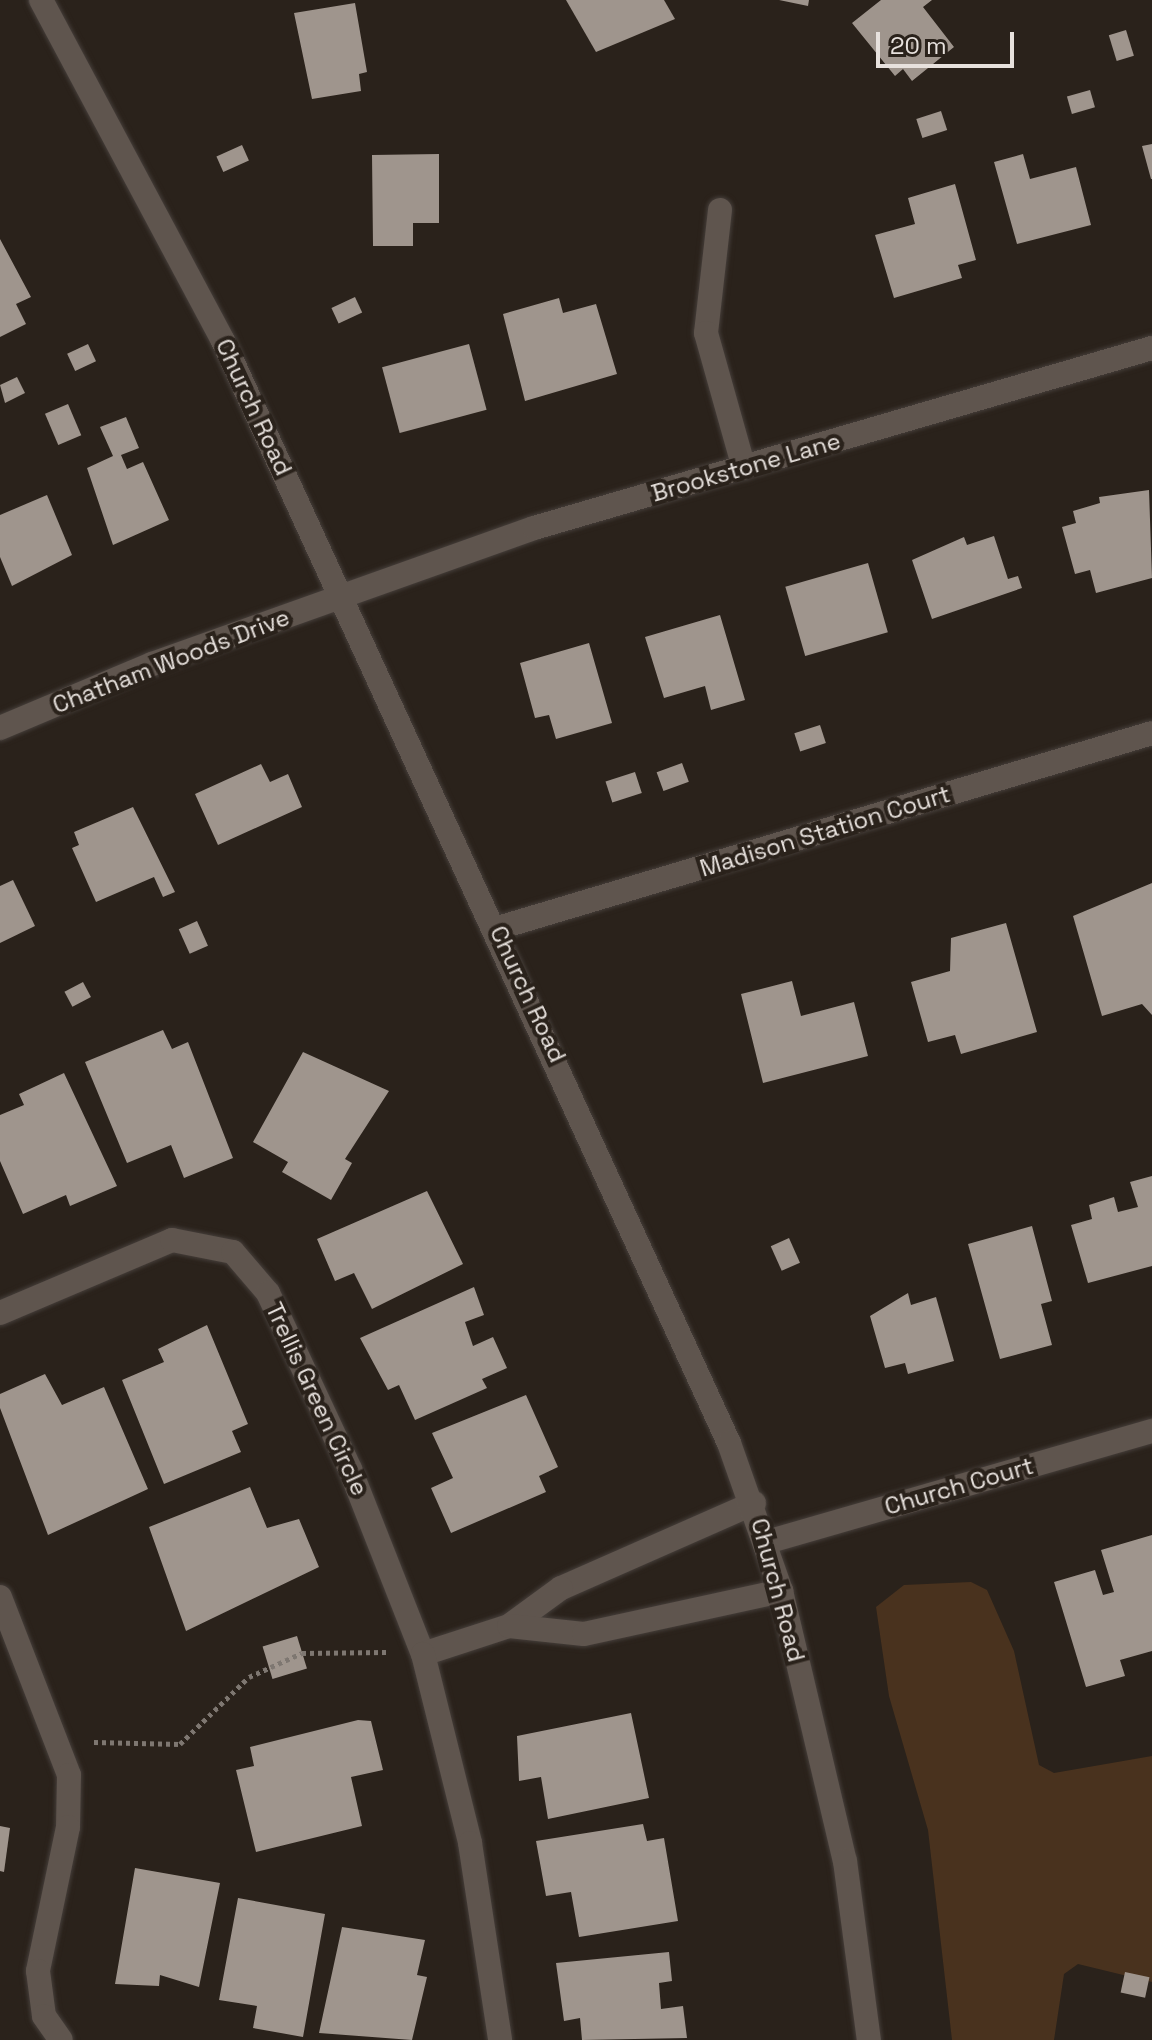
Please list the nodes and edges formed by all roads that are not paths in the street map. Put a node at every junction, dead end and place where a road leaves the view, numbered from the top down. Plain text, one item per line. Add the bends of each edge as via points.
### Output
1 (41, 0) edge
2 (720, 210) dead end
3 (1152, 348) edge
4 (744, 468) junction
5 (343, 595) junction
6 (0, 728) edge
7 (1152, 733) edge
8 (498, 928) junction
9 (0, 1313) edge
10 (1152, 1431) edge
11 (754, 1503) junction
12 (767, 1542) junction
13 (781, 1591) junction
14 (0, 1597) edge
15 (509, 1626) junction
16 (423, 1654) junction
17 (61, 2040) edge
18 (500, 2040) edge
19 (869, 2040) edge

1 - 5 street, Church Road via 202,300
2 - 4 street via 706,333
3 - 4 street, Brookstone Lane
4 - 5 street, Brookstone Lane via 534,528
5 - 6 street, Chatham Woods Drive
5 - 8 street, Church Road
7 - 8 street, Madison Station Court
8 - 11 street, Church Road via 678,1318
9 - 16 street, Trellis Green Circle via 172,1240 233,1252 268,1293 350,1469
10 - 12 street, Church Court
11 - 12 street, Church Road
11 - 15 street via 561,1588
12 - 13 street, Church Road
13 - 15 street via 584,1634
13 - 19 street, Church Road via 845,1861
14 - 17 street via 61,1741 69,1775 68,1827 38,1971 44,2016
15 - 16 street
16 - 18 street, Trellis Green Circle via 470,1843

